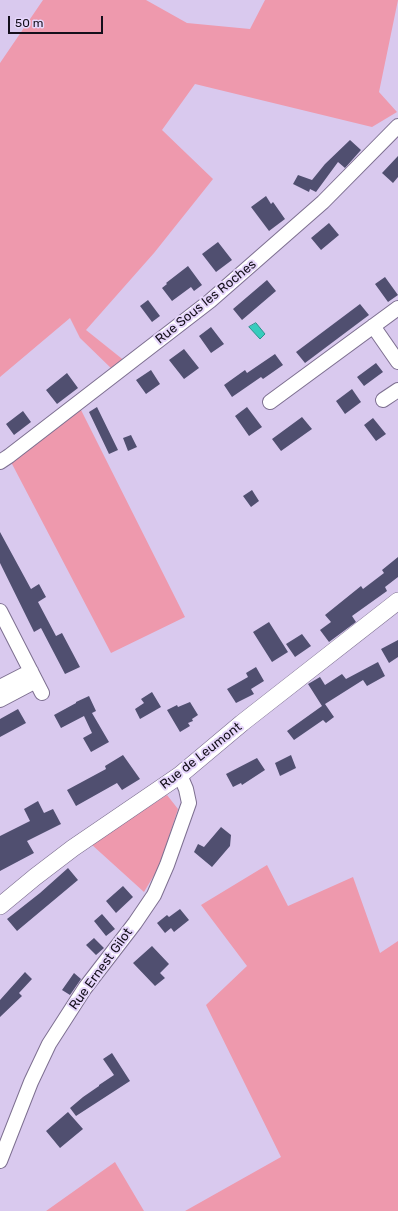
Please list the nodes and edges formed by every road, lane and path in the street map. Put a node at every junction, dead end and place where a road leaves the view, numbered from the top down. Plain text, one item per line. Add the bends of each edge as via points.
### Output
1 (397, 130) edge
2 (398, 308) edge
3 (373, 326) junction
4 (398, 362) edge
5 (398, 390) edge
6 (383, 400) dead end
7 (270, 402) dead end
8 (0, 462) edge
9 (398, 601) edge
10 (0, 611) edge
11 (37, 682) junction
12 (0, 687) edge
13 (0, 700) edge
14 (180, 775) junction
15 (0, 906) edge
16 (0, 1161) edge

1 - 8 street, Rue Sous les Roches via 323,202 210,302
2 - 3 street
3 - 4 street
3 - 7 street
5 - 6 street
9 - 14 street, Rue de Leumont
10 - 11 street
11 - 12 street
11 - 13 street
14 - 15 street, Rue de Leumont via 73,848
14 - 16 street, Rue Ernest Gilot via 188,803 154,895 85,988 49,1044

